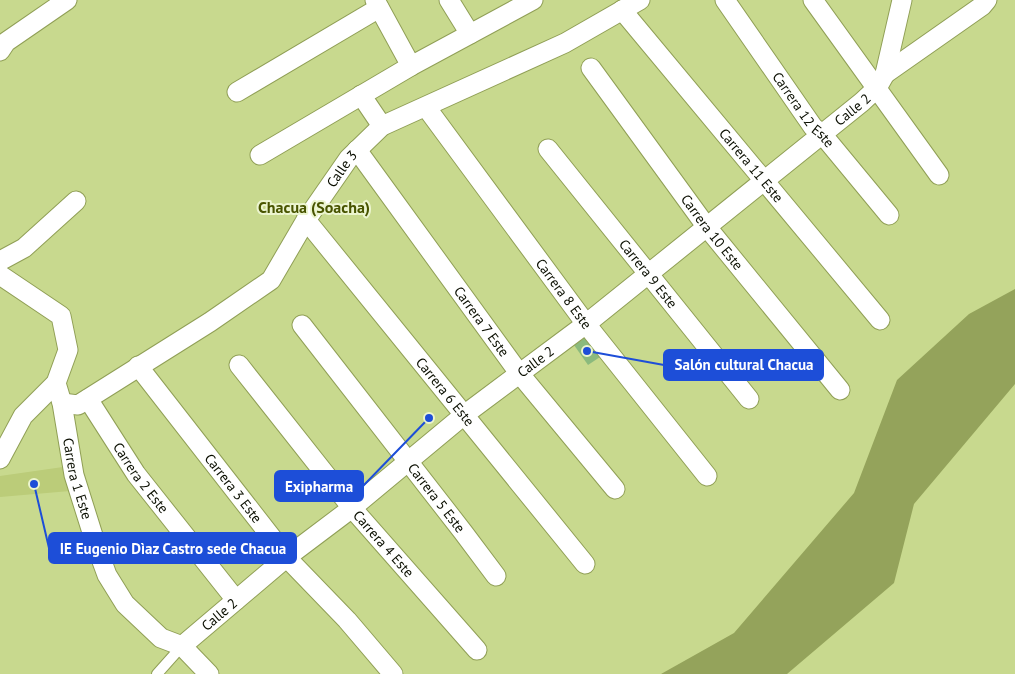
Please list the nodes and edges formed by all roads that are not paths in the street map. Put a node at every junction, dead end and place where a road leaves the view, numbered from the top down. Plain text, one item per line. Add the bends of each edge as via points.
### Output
1 (67, 0) edge
2 (449, 0) edge
3 (640, 0) edge
4 (725, 0) edge
5 (812, 0) edge
6 (902, 0) edge
7 (987, 0) edge
8 (527, 1) edge
9 (377, 4) edge
10 (622, 10) junction
11 (470, 34) junction
12 (0, 50) edge
13 (411, 66) junction
14 (591, 68) dead end
15 (881, 81) junction
16 (237, 92) dead end
17 (361, 95) junction
18 (426, 107) junction
19 (382, 126) junction
20 (822, 134) junction
21 (548, 149) dead end
22 (357, 150) junction
23 (260, 155) dead end
24 (939, 175) dead end
25 (763, 181) junction
26 (76, 201) dead end
27 (889, 215) dead end
28 (306, 220) junction
29 (706, 226) junction
30 (0, 261) edge
31 (648, 273) junction
32 (0, 275) edge
33 (880, 320) dead end
34 (586, 324) junction
35 (302, 325) dead end
36 (239, 365) dead end
37 (138, 366) junction
38 (520, 373) junction
39 (56, 384) junction
40 (840, 390) dead end
41 (88, 399) junction
42 (748, 399) dead end
43 (62, 403) junction
44 (464, 415) junction
45 (0, 459) edge
46 (408, 462) junction
47 (707, 476) dead end
48 (615, 489) dead end
49 (352, 508) junction
50 (287, 557) junction
51 (585, 564) dead end
52 (496, 576) dead end
53 (236, 600) junction
54 (182, 646) junction
55 (477, 650) dead end
56 (157, 674) edge
57 (209, 674) edge
58 (393, 674) edge

1 - 12 street via 6,42
2 - 11 street
3 - 10 street, Calle 3
4 - 20 street, Carrera 12 Este via 813,127
5 - 15 street
6 - 15 street
7 - 15 street, Calle 2
8 - 11 street
9 - 13 street
9 - 16 street
10 - 18 street, Calle 3 via 565,43
10 - 25 street, Carrera 11 Este
11 - 13 street
13 - 17 street
14 - 29 street, Carrera 10 Este
15 - 20 street, Calle 2
15 - 24 street
17 - 19 street
17 - 23 street
18 - 19 street, Calle 3
18 - 34 street, Carrera 8 Este
19 - 22 street, Calle 3
20 - 25 street, Calle 2
20 - 27 street, Carrera 12 Este
21 - 31 street, Carrera 9 Este
22 - 28 street, Calle 3
22 - 38 street, Carrera 7 Este
25 - 29 street, Calle 2
25 - 33 street, Carrera 11 Este
26 - 30 street via 24,248
28 - 37 street, Calle 3 via 271,280
28 - 44 street, Carrera 6 Este
29 - 31 street, Calle 2
29 - 40 street, Carrera 10 Este
31 - 34 street, Calle 2
31 - 42 street, Carrera 9 Este
32 - 39 street via 61,316 68,350
34 - 38 street, Calle 2
34 - 47 street, Carrera 8 Este
35 - 46 street, Carrera 5 Este
36 - 49 street, Carrera 4 Este
37 - 41 street, Calle 3
37 - 50 street, Carrera 3 Este
38 - 44 street, Calle 2
38 - 48 street, Carrera 7 Este
39 - 43 street, Carrera 1 Este
39 - 45 street via 22,416
41 - 43 street, Calle 3 via 78,405
41 - 53 street, Carrera 2 Este via 136,474
43 - 54 street, Carrera 1 Este via 74,475 107,575 126,604 161,638
44 - 46 street, Calle 2
44 - 51 street, Carrera 6 Este
46 - 49 street, Calle 2
46 - 52 street, Carrera 5 Este
49 - 50 street, Calle 2
49 - 55 street, Carrera 4 Este
50 - 53 street, Calle 2
50 - 58 street, Carrera 3 Este
53 - 54 street, Calle 2
54 - 56 lane
54 - 57 street, Carrera 1 Este

